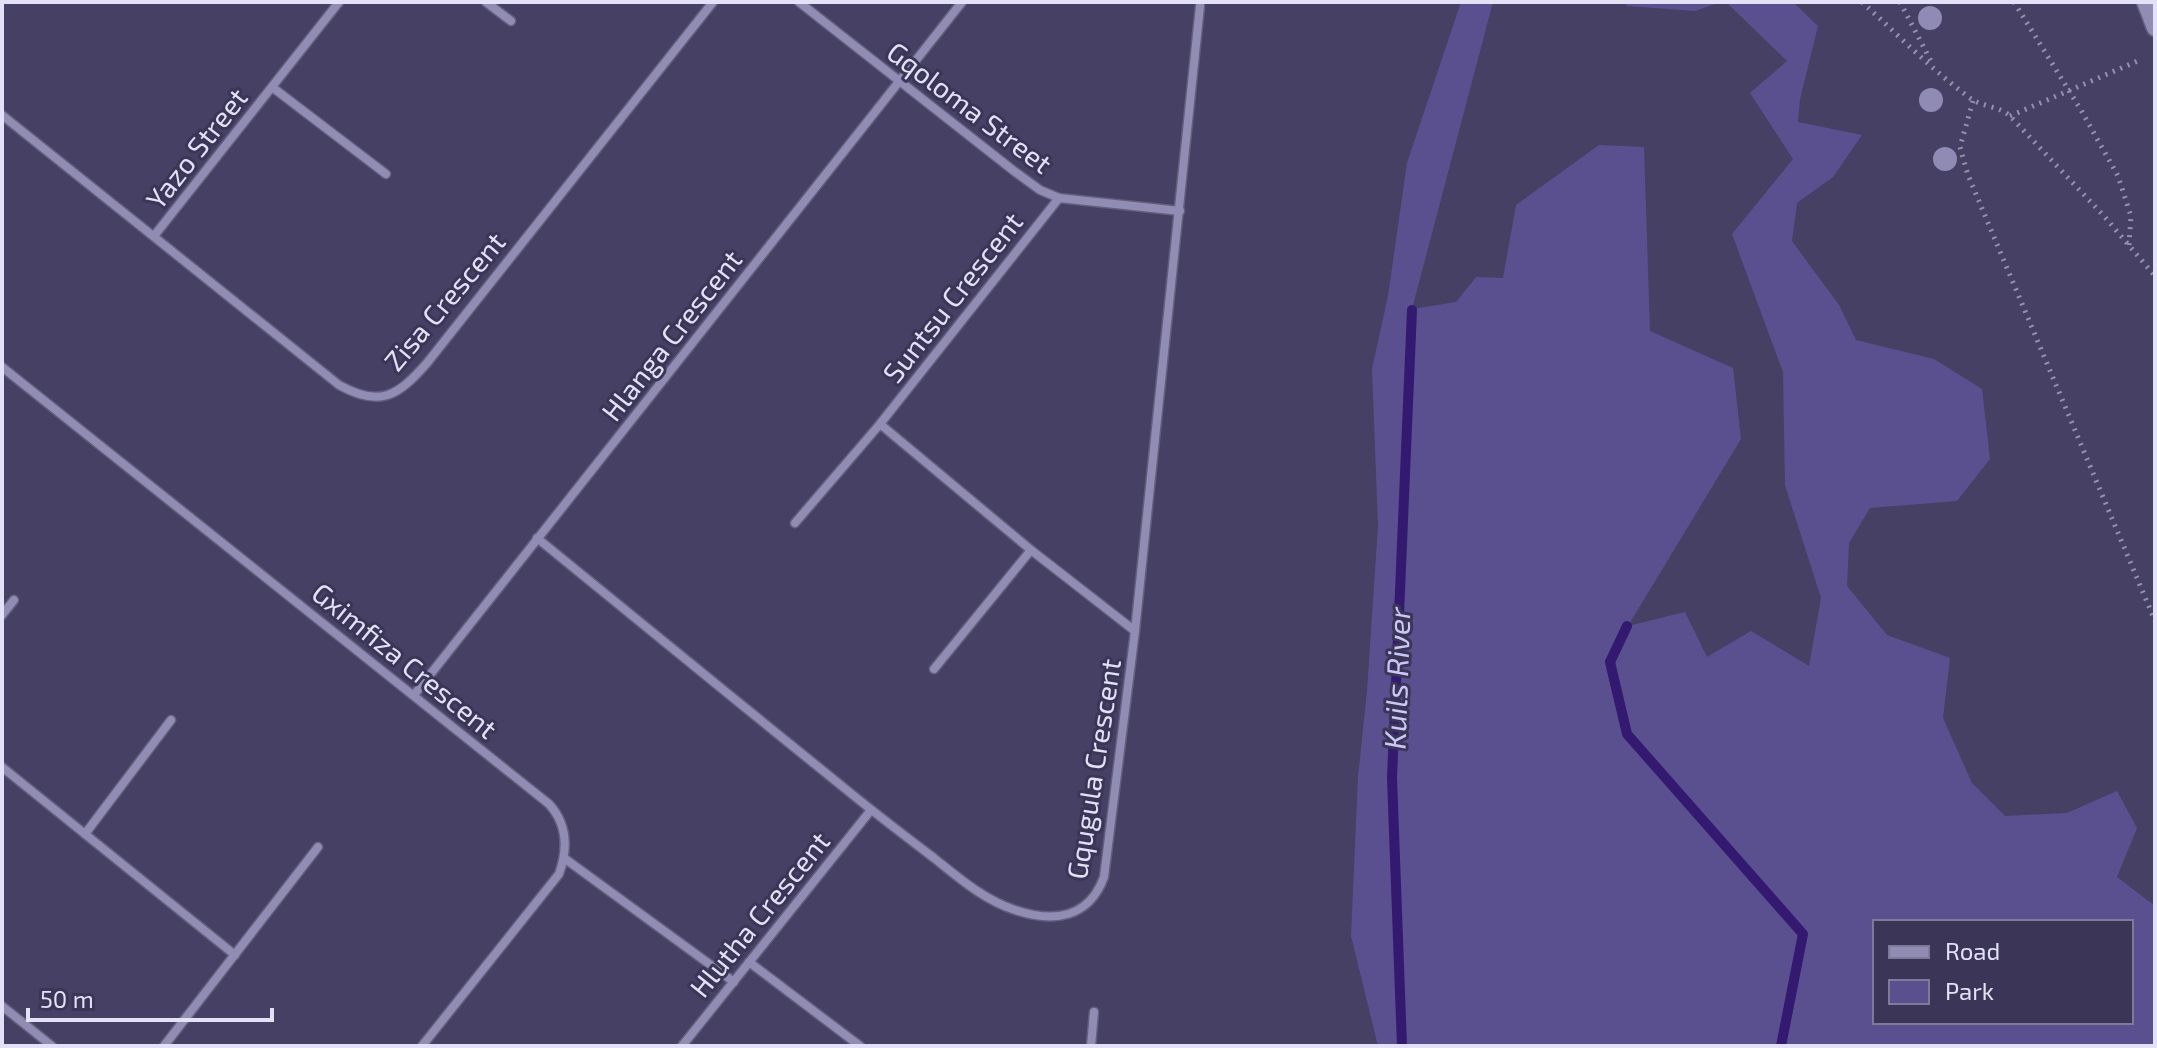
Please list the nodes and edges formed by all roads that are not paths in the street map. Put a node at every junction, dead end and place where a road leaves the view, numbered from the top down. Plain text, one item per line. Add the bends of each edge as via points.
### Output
1 (339, 2) edge
2 (486, 2) edge
3 (713, 2) edge
4 (799, 2) edge
5 (962, 2) edge
6 (2145, 2) edge
7 (1200, 6) dead end
8 (511, 21) dead end
9 (2155, 28) edge
10 (899, 81) junction
11 (272, 87) junction
12 (2, 115) edge
13 (386, 174) dead end
14 (1059, 198) junction
15 (1180, 211) junction
16 (154, 236) junction
17 (2, 367) edge
18 (880, 424) junction
19 (795, 523) dead end
20 (537, 538) junction
21 (1031, 550) junction
22 (14, 600) dead end
23 (2, 615) edge
24 (1135, 631) junction
25 (934, 669) dead end
26 (414, 695) junction
27 (171, 720) dead end
28 (2, 767) edge
29 (871, 810) junction
30 (85, 834) junction
31 (318, 847) dead end
32 (564, 858) junction
33 (235, 955) junction
34 (749, 962) junction
35 (734, 982) junction
36 (2, 1006) edge
37 (1094, 1012) dead end
38 (52, 1046) edge
39 (164, 1046) edge
40 (422, 1046) edge
41 (682, 1046) edge
42 (860, 1046) edge
43 (1091, 1046) edge

1 - 11 street, Yazo Street
2 - 8 street
3 - 16 street, Zisa Crescent via 427,363 400,390 386,396 357,395 339,385
4 - 10 street, Gqoloma Street
5 - 10 street, Hlanga Crescent
6 - 9 main road
7 - 15 street, Gqugula Crescent
10 - 14 street, Gqoloma Street via 1014,171
10 - 20 street, Hlanga Crescent
11 - 13 street, Yazo Street
11 - 16 street, Yazo Street
12 - 16 street, Zisa Crescent
14 - 15 street, Gqoloma Street
14 - 18 street, Suntsu Crescent
15 - 24 street, Gqugula Crescent
17 - 26 street, Gximfiza Crescent
18 - 19 street, Suntsu Crescent
18 - 21 street, Suntsu Crescent
20 - 26 street, Hlanga Crescent
20 - 29 street, Gqugula Crescent
21 - 24 street, Suntsu Crescent
21 - 25 street
22 - 23 street
24 - 29 street, Gqugula Crescent via 1104,877 1090,902 1048,917 1012,909 971,888
26 - 32 street, Gximfiza Crescent via 549,804 562,823
27 - 30 street
28 - 30 street
29 - 34 street, Hlutha Crescent
30 - 33 street
31 - 33 street
32 - 35 street
32 - 40 street via 559,874
33 - 39 street
34 - 35 street, Hlutha Crescent
34 - 42 street
35 - 41 street, Hlutha Crescent
36 - 38 street
37 - 43 street

